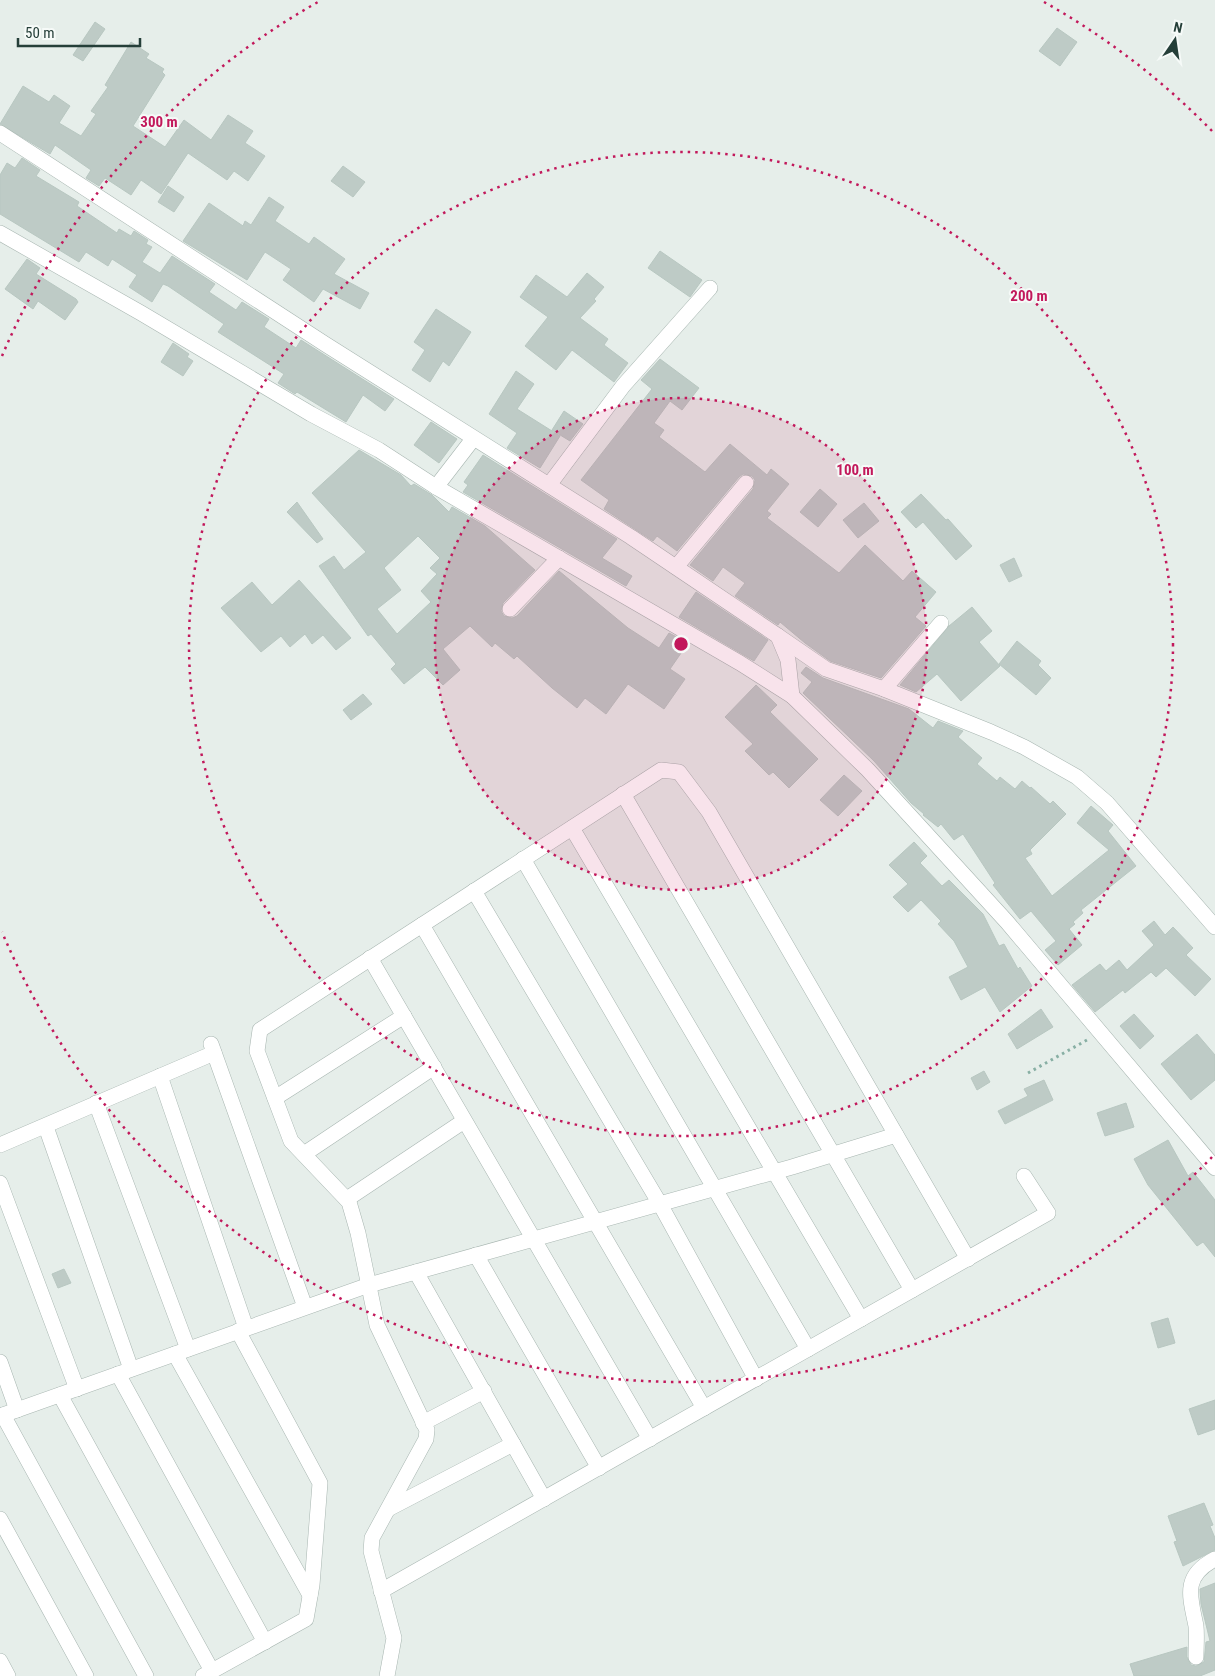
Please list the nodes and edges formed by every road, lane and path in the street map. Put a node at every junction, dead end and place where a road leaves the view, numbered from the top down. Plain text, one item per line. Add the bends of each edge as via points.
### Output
1 (0, 133) edge
2 (0, 233) edge
3 (710, 288) dead end
4 (473, 439) junction
5 (746, 482) dead end
6 (549, 485) junction
7 (436, 487) junction
8 (559, 558) junction
9 (676, 567) junction
10 (510, 609) dead end
11 (940, 623) dead end
12 (778, 636) junction
13 (884, 689) junction
14 (792, 696) junction
15 (623, 794) junction
16 (572, 828) junction
17 (523, 859) junction
18 (474, 891) junction
19 (422, 925) junction
20 (1215, 927) edge
21 (370, 958) junction
22 (404, 1016) junction
23 (1101, 1033) junction
24 (434, 1067) junction
25 (1028, 1073) dead end
26 (160, 1076) junction
27 (275, 1098) junction
28 (96, 1104) junction
29 (464, 1121) junction
30 (46, 1127) junction
31 (896, 1135) junction
32 (0, 1145) edge
33 (304, 1154) junction
34 (834, 1154) junction
35 (1215, 1168) edge
36 (774, 1172) junction
37 (1024, 1176) dead end
38 (0, 1183) edge
39 (714, 1189) junction
40 (347, 1199) junction
41 (660, 1204) junction
42 (594, 1222) junction
43 (535, 1239) junction
44 (476, 1255) junction
45 (968, 1258) junction
46 (416, 1272) junction
47 (369, 1285) junction
48 (912, 1290) junction
49 (305, 1307) junction
50 (861, 1319) junction
51 (242, 1330) junction
52 (808, 1349) junction
53 (181, 1351) junction
54 (0, 1362) edge
55 (125, 1372) junction
56 (756, 1378) junction
57 (77, 1389) junction
58 (484, 1391) junction
59 (60, 1395) junction
60 (704, 1408) junction
61 (7, 1413) edge
62 (424, 1423) junction
63 (650, 1439) junction
64 (513, 1444) junction
65 (599, 1468) junction
66 (544, 1499) junction
67 (390, 1508) junction
68 (0, 1519) edge
69 (1215, 1559) edge
70 (381, 1591) junction
71 (310, 1595) junction
72 (265, 1642) junction
73 (1196, 1657) dead end
74 (0, 1661) edge
75 (207, 1673) edge
76 (8, 1676) edge
77 (86, 1676) edge
78 (146, 1676) edge
79 (387, 1676) edge

1 - 4 street
2 - 7 street via 311,414 379,450
3 - 6 street via 622,386
4 - 6 street
4 - 7 street
5 - 9 street
6 - 9 street
7 - 8 street
8 - 10 street
8 - 14 street via 740,662
9 - 12 street
11 - 13 street
12 - 13 street via 826,669
12 - 14 street via 788,660
13 - 20 street via 1024,747 1077,777 1107,803
14 - 23 street via 894,798
15 - 16 street
15 - 31 street via 660,770 679,772 709,812
15 - 34 street
16 - 17 street
16 - 36 street
17 - 18 street
17 - 39 street
18 - 19 street
18 - 41 street
19 - 21 street
19 - 42 street
21 - 22 street
21 - 27 street via 260,1030 257,1051
22 - 24 street
22 - 27 street
23 - 25 path
23 - 35 street
24 - 29 street
24 - 33 street
26 - 28 street
26 - 49 street via 213,1049
26 - 51 street
27 - 33 street via 291,1141
28 - 30 street
28 - 53 street
29 - 40 street
29 - 43 street
30 - 32 street
30 - 55 street
31 - 34 street
31 - 45 street
33 - 40 street
34 - 36 street
34 - 48 street
36 - 39 street
36 - 50 street
37 - 45 street via 1048,1213
38 - 57 street
39 - 41 street
39 - 52 street
40 - 47 street
41 - 42 street
41 - 56 street
42 - 43 street
42 - 60 street
43 - 44 street
43 - 63 street
44 - 46 street
44 - 65 street
45 - 48 street
46 - 47 street
46 - 58 street
47 - 49 street
47 - 62 street via 377,1326
48 - 50 street
49 - 51 street
50 - 52 street
51 - 53 street
51 - 71 street via 320,1483
52 - 56 street
53 - 55 street
53 - 71 street
54 - 61 street
55 - 57 street
55 - 72 street
56 - 60 street
57 - 59 street
58 - 62 street
58 - 64 street
59 - 61 street
59 - 75 street
60 - 63 street
61 - 78 street
62 - 67 street via 426,1439
63 - 65 street
64 - 66 street
64 - 67 street
65 - 66 street
66 - 70 street
67 - 70 street via 372,1538
68 - 77 street
69 - 73 street via 1199,1570 1190,1588
70 - 79 street via 394,1638
71 - 72 street via 306,1619
72 - 75 street
74 - 76 street

